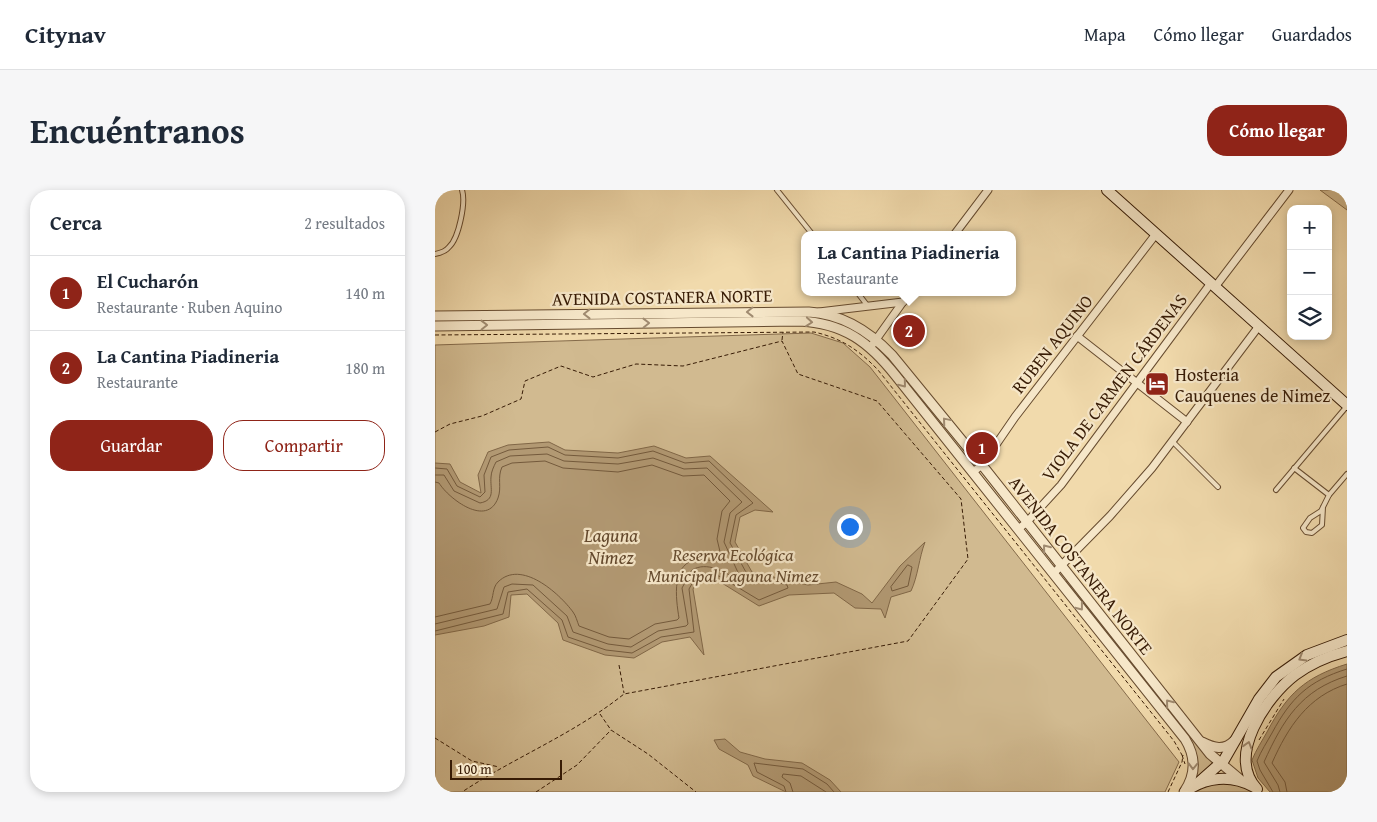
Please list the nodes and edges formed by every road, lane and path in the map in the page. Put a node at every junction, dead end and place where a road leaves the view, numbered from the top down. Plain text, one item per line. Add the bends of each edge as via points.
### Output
1 (462, 190) edge
2 (777, 190) edge
3 (988, 190) edge
4 (1107, 190) edge
5 (1289, 190) edge
6 (810, 231) edge
7 (957, 231) edge
8 (1156, 234) junction
9 (435, 254) edge
10 (1213, 285) junction
11 (860, 296) edge
12 (907, 296) edge
13 (903, 302) junction
14 (867, 305) junction
15 (816, 312) junction
16 (435, 316) edge
17 (533, 320) junction
18 (784, 322) junction
19 (435, 326) edge
20 (1259, 326) junction
21 (783, 332) junction
22 (435, 335) edge
23 (1077, 336) junction
24 (877, 340) junction
25 (782, 341) junction
26 (870, 348) junction
27 (1136, 381) junction
28 (1347, 405) edge
29 (1187, 422) junction
30 (435, 432) edge
31 (1173, 441) junction
32 (982, 464) junction
33 (1294, 468) junction
34 (973, 472) junction
35 (1347, 474) edge
36 (1218, 487) dead end
37 (1276, 490) dead end
38 (1329, 495) junction
39 (1323, 507) junction
40 (1026, 523) junction
41 (1018, 529) junction
42 (1061, 566) junction
43 (1053, 573) junction
44 (1347, 640) edge
45 (1347, 651) edge
46 (619, 665) dead end
47 (624, 694) junction
48 (1286, 696) dead end
49 (600, 713) junction
50 (611, 730) junction
51 (1238, 737) junction
52 (435, 738) edge
53 (1185, 739) junction
54 (1200, 741) junction
55 (1256, 746) dead end
56 (1185, 764) dead end
57 (1221, 764) junction
58 (500, 767) junction
59 (1244, 782) junction
60 (1198, 783) junction
61 (1259, 791) edge
62 (462, 792) edge
63 (535, 792) edge
64 (696, 792) edge
65 (1168, 792) edge
66 (1184, 792) edge

1 - 9 lane via 462,210 456,236 450,247
2 - 6 lane
3 - 7 street
4 - 8 main road
5 - 10 street, VIOLA DE CARMEN CÁRDENAS
8 - 10 main road
8 - 23 street, RUBEN AQUINO
10 - 20 main road
10 - 27 street, VIOLA DE CARMEN CÁRDENAS
11 - 14 lane
12 - 13 street
13 - 14 street
13 - 24 street
14 - 15 street
15 -> 17 street, AVENIDA COSTANERA NORTE
15 - 24 street, AVENIDA COSTANERA NORTE via 845,321
16 - 17 street, AVENIDA COSTANERA NORTE
17 -> 18 street, AVENIDA COSTANERA NORTE
19 -> 17 street, AVENIDA COSTANERA NORTE
18 - 21 path
18 -> 26 street, AVENIDA COSTANERA NORTE via 832,326 858,338
20 - 28 main road
20 - 29 street
21 - 22 path
21 - 25 path
21 - 56 path, bridge via 814,332 839,340 863,355 878,370 1174,741
23 - 27 street
23 - 32 street, RUBEN AQUINO
24 - 26 street
32 -> 24 street, AVENIDA COSTANERA NORTE
25 - 30 path via 683,366 636,364 593,377 561,366 525,381 521,399
25 - 47 path via 797,374 877,401 955,491 961,499 968,559 908,641
26 -> 34 street, AVENIDA COSTANERA NORTE
27 - 29 street
27 - 40 street, VIOLA DE CARMEN CÁRDENAS via 1061,485
28 - 33 lane
29 - 31 street
31 - 36 lane
31 - 42 street via 1110,516
32 - 34 street, RUBEN AQUINO
32 - 40 street, AVENIDA COSTANERA NORTE
33 - 37 lane
33 - 38 lane
34 - 41 street, AVENIDA COSTANERA NORTE
35 - 38 lane
38 - 39 lane
39 - 39 lane via 1305,523 1303,528 1306,532 1312,533 1322,525
40 - 41 street, VIOLA DE CARMEN CÁRDENAS
42 -> 40 street, AVENIDA COSTANERA NORTE
41 - 43 street, AVENIDA COSTANERA NORTE
42 - 43 street
54 -> 42 street, AVENIDA COSTANERA NORTE
43 -> 53 street, AVENIDA COSTANERA NORTE
44 -> 51 main road via 1307,655 1283,671 1259,699
61 -> 45 main road via 1247,772 1245,752 1250,736 1270,703 1301,670 1323,658
46 - 47 path
47 - 49 path
48 - 55 path
49 - 50 path
49 - 58 path
50 - 63 path via 577,765
50 - 64 path
51 - 54 street via 1222,748
51 - 57 main road
52 - 58 path via 472,761
53 - 65 path via 1182,762
53 -> 66 street, AVENIDA COSTANERA NORTE via 1194,764 1193,776
54 - 57 street, AVENIDA COSTANERA NORTE
57 - 59 street, AVENIDA COSTANERA NORTE
57 - 60 main road
58 - 62 path
59 - 60 main road via 1221,778
59 - 61 main road
60 - 66 main road

